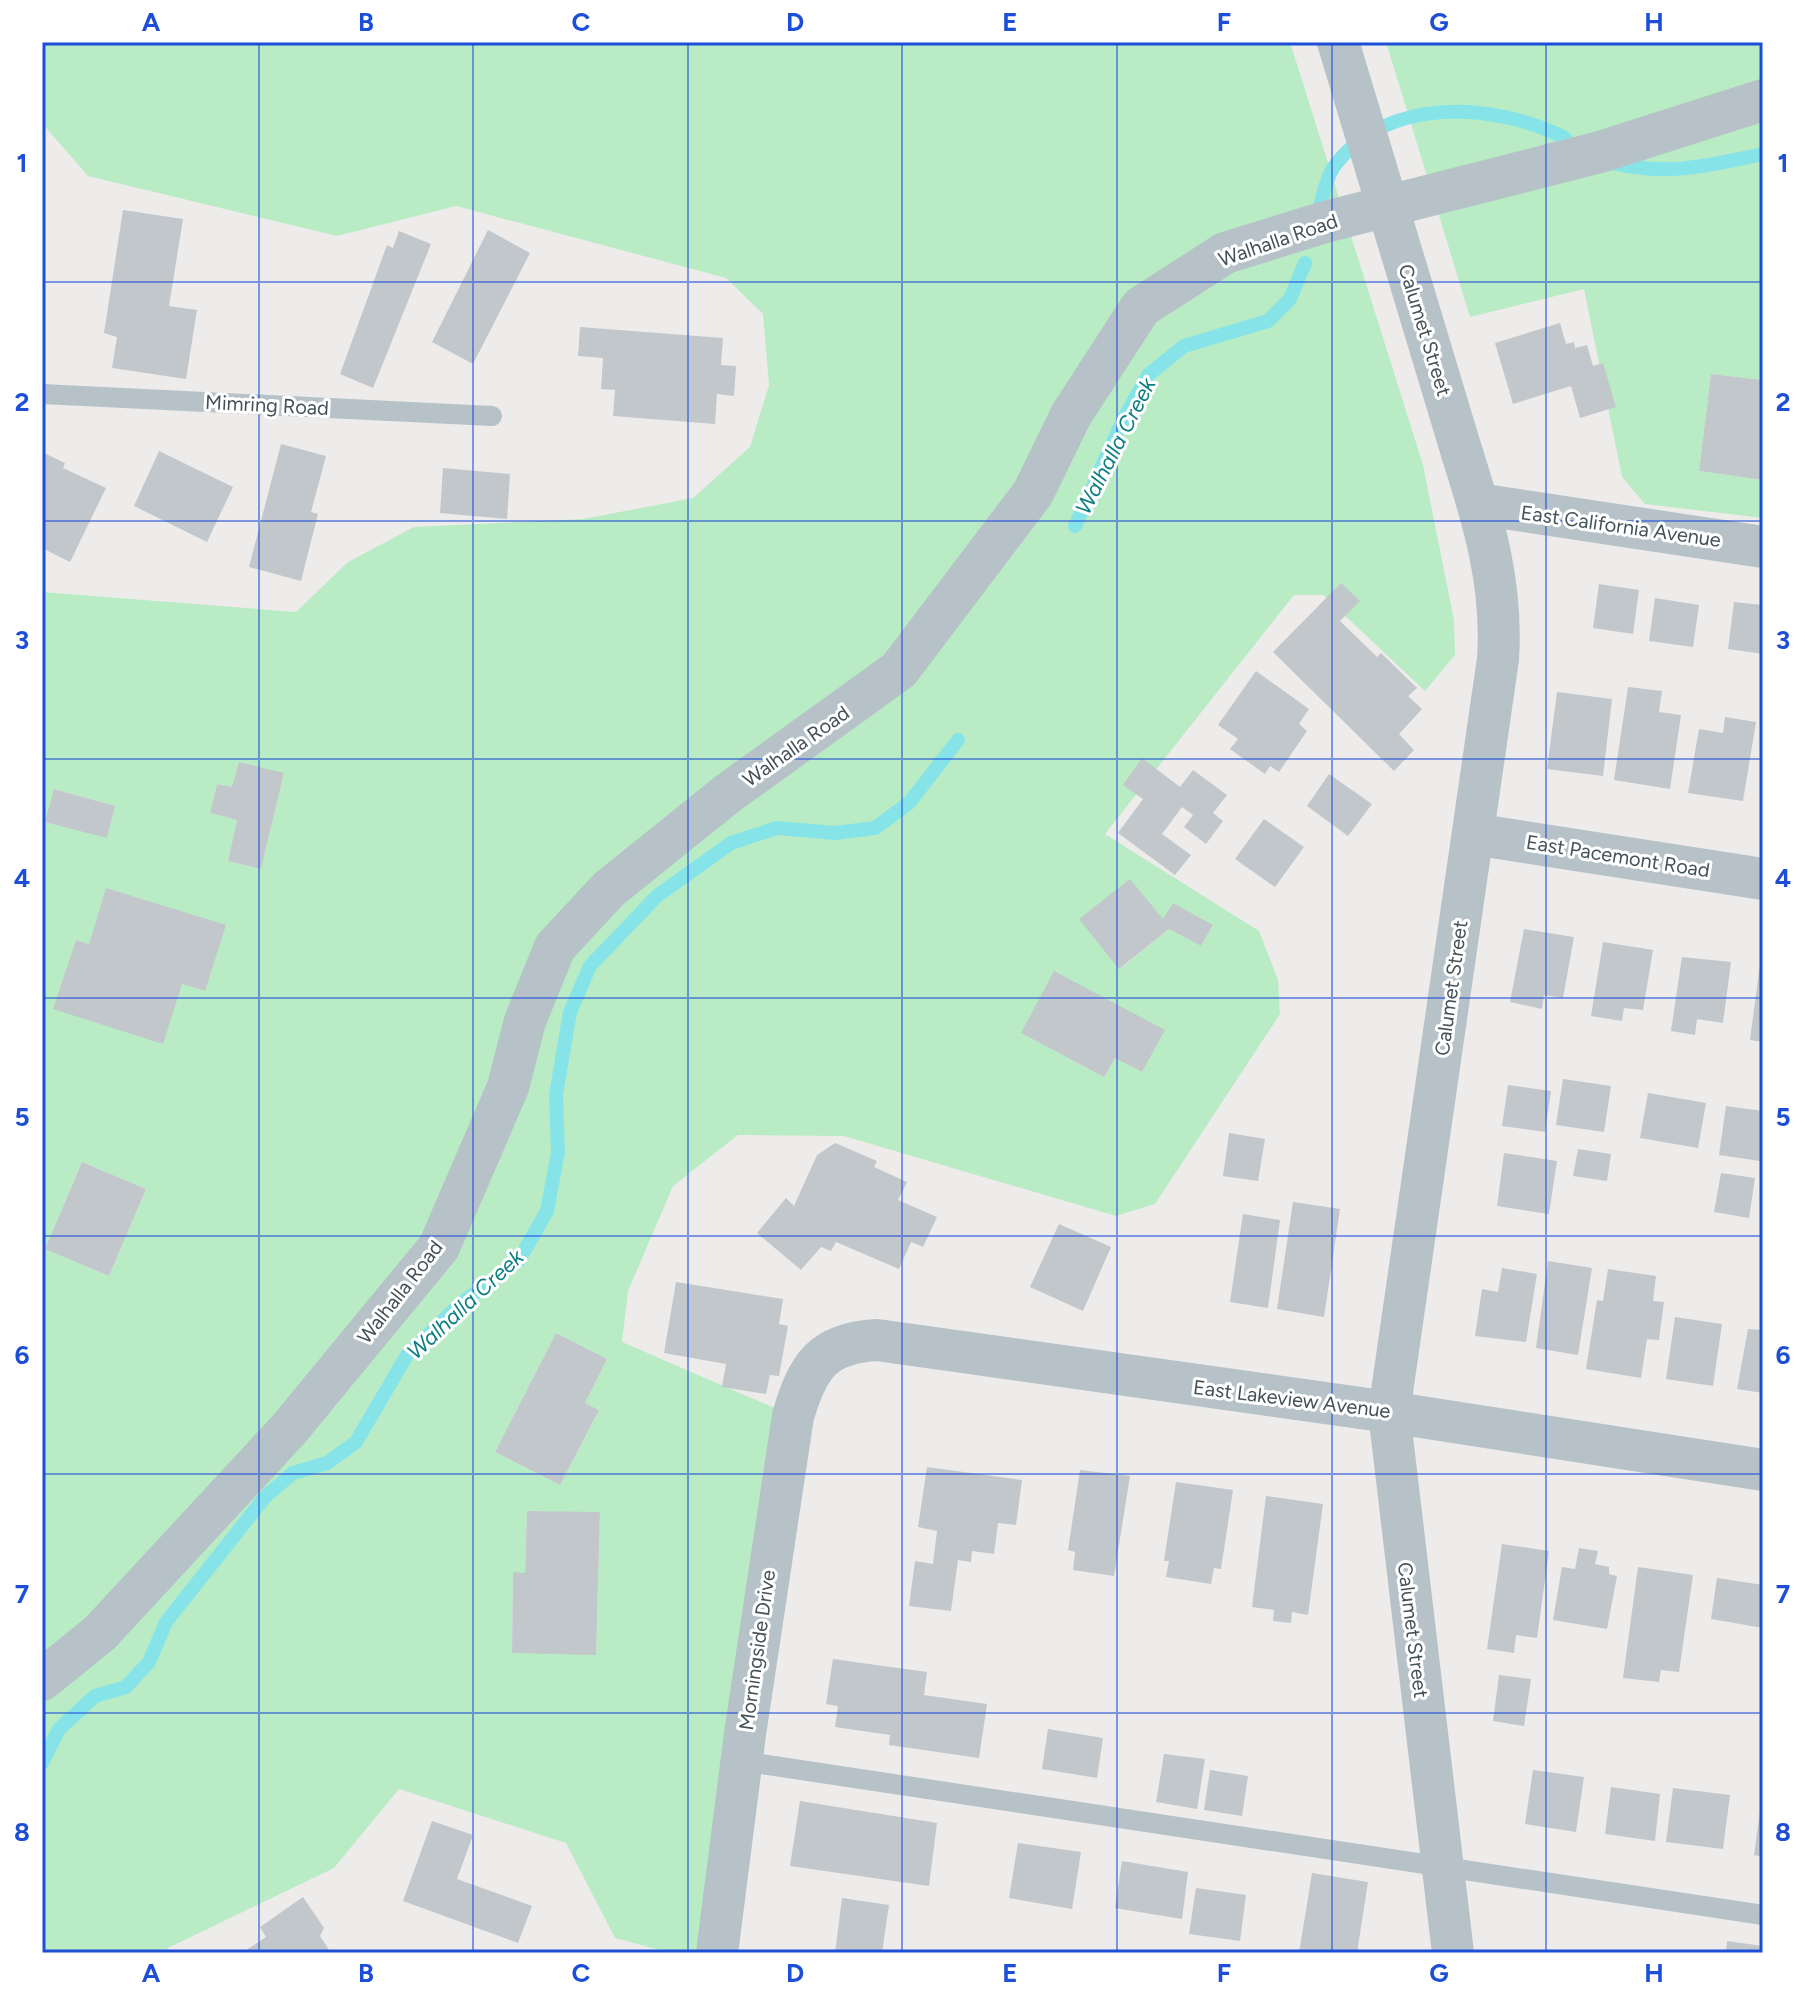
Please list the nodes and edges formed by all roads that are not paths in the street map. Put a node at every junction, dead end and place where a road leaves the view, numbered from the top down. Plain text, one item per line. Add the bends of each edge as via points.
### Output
1 (1338, 42) edge
2 (1763, 100) edge
3 (42, 394) edge
4 (492, 416) dead end
5 (1478, 504) junction
6 (1763, 547) edge
7 (1473, 834) junction
8 (1763, 879) edge
9 (823, 1355) joint
10 (1389, 1412) junction
11 (1763, 1470) edge
12 (42, 1680) edge
13 (741, 1761) junction
14 (1443, 1867) junction
15 (1763, 1915) edge
16 (717, 1953) edge
17 (1453, 1953) edge

1 - 5 street, Calumet Street, bridge
2 - 12 street, Walhalla Road via 1600,152 1225,253 1141,307 1071,415 1033,493 899,670 727,794 609,889 555,947 525,1021 508,1087 439,1247 289,1429 100,1633
3 - 4 lane, Mimring Road
5 - 6 street, East California Avenue
5 - 7 street, Calumet Street via 1495,567 1500,628
7 - 8 street, East Pacemont Road
7 - 10 street, Calumet Street
9 - 10 street, East Lakeview Avenue via 848,1342 877,1340
9 - 13 street, Morningside Drive via 803,1383 793,1416
10 - 11 street, East Lakeview Avenue
10 - 14 street, Calumet Street
13 - 14 lane
13 - 16 street, Morningside Drive
14 - 15 lane
14 - 17 street, Calumet Street

